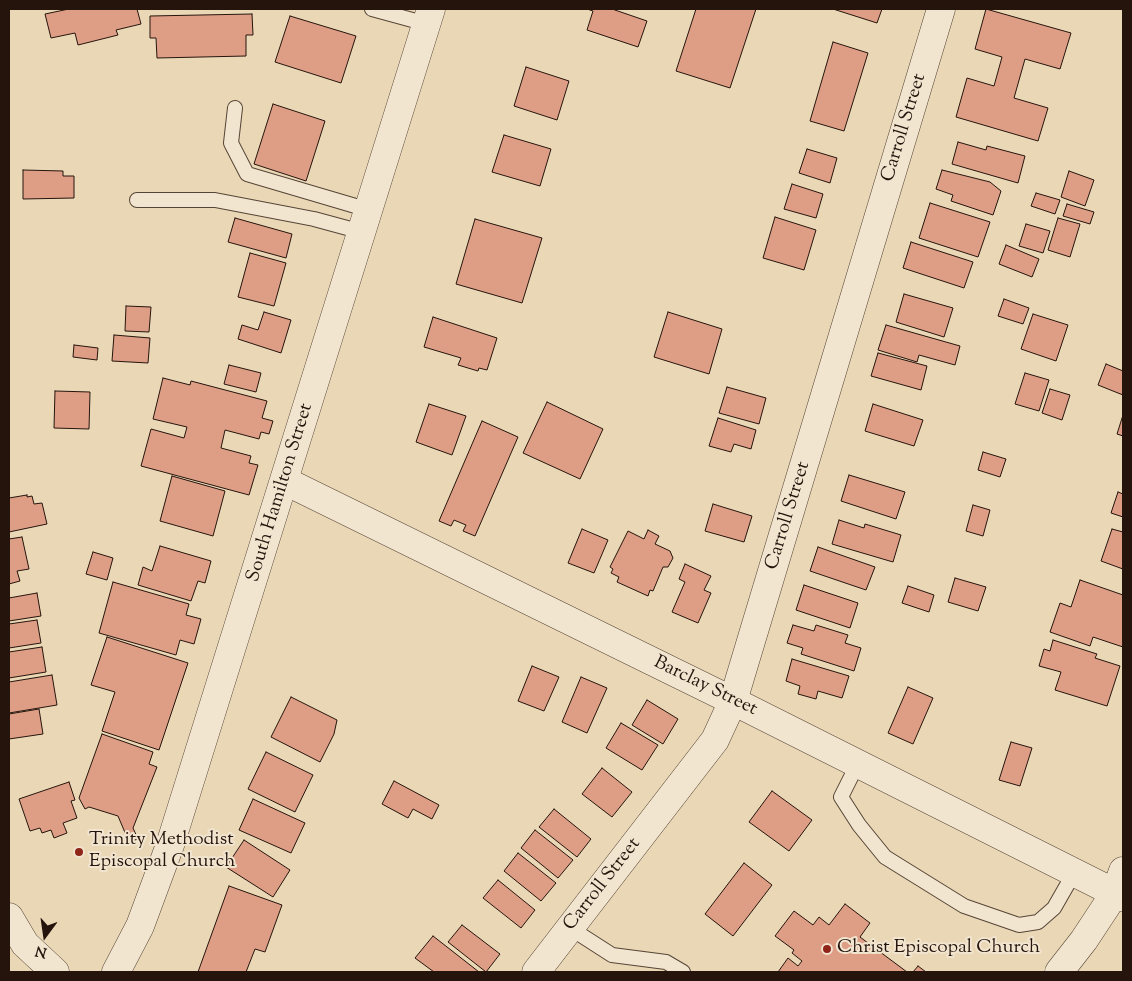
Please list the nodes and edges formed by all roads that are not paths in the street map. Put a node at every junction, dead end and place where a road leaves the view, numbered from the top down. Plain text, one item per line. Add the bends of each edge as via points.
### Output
1 (372, 9) edge
2 (941, 9) edge
3 (429, 16) edge
4 (235, 108) dead end
5 (137, 200) dead end
6 (366, 221) junction
7 (285, 481) junction
8 (733, 701) junction
9 (857, 765) junction
10 (1074, 873) junction
11 (1120, 887) edge
12 (9, 917) edge
13 (570, 928) junction
14 (55, 972) edge
15 (116, 972) edge
16 (536, 972) edge
17 (683, 972) edge
18 (1059, 972) edge

1 - 3 lane
2 - 8 street, Carroll Street
3 - 6 street, South Hamilton Street
4 - 6 lane via 231,143 247,174
5 - 6 lane via 215,200 314,219
6 - 7 street, South Hamilton Street
7 - 8 street, Barclay Street
7 - 15 street, South Hamilton Street via 170,845 140,926
8 - 9 street, Barclay Street
8 - 13 street, Carroll Street via 715,740
9 - 10 street, Barclay Street
9 - 10 lane via 840,797 859,825 885,857 964,906 1019,925 1038,922 1054,908
10 - 11 street, Barclay Street
11 - 18 street
12 - 14 street via 25,944
13 - 16 street, Carroll Street
13 - 17 lane via 612,955 666,962

